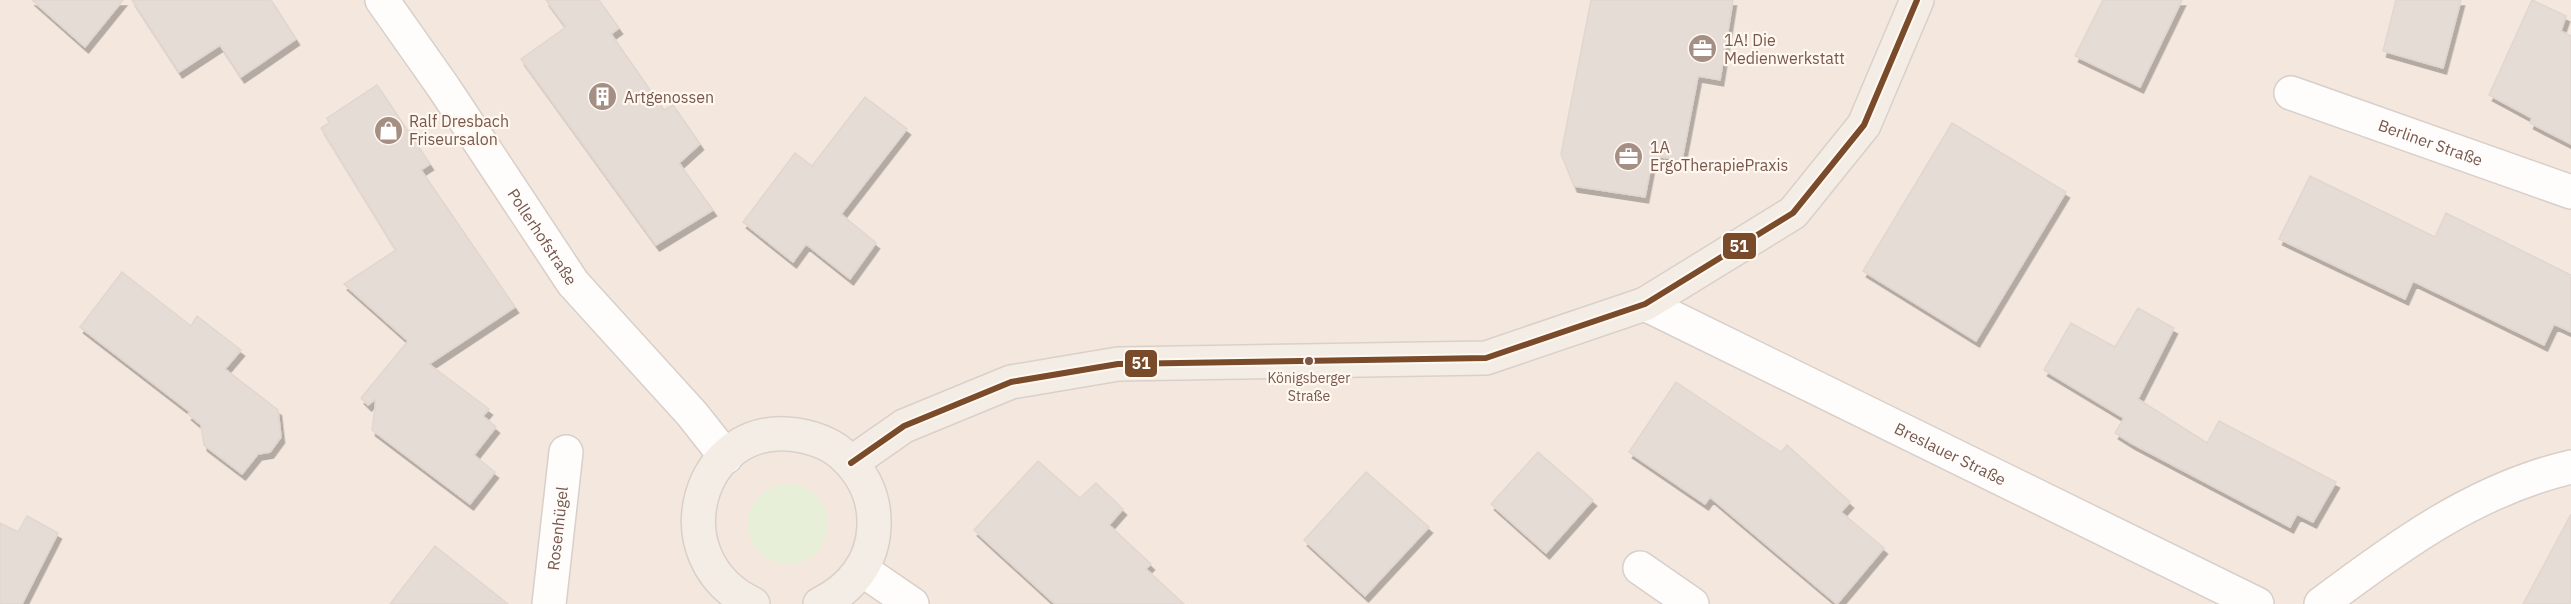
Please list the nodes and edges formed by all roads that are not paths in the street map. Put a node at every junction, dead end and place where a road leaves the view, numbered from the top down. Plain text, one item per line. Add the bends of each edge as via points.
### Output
1 (382, 0) edge
2 (1917, 0) edge
3 (2291, 93) dead end
4 (2571, 192) edge
5 (1645, 304) junction
6 (566, 452) dead end
7 (726, 457) junction
8 (851, 463) junction
9 (2571, 467) edge
10 (1640, 568) dead end
11 (861, 569) junction
12 (2205, 593) edge
13 (715, 595) edge
14 (549, 604) edge
15 (753, 604) edge
16 (820, 604) edge
17 (912, 604) edge
18 (1692, 604) edge
19 (2257, 604) edge
20 (2321, 604) edge

1 - 7 street, Pollerhofstraße via 573,283
2 - 5 main road via 1864,125 1793,213
3 - 4 street, Berliner Straße
5 - 8 main road via 1486,358 1118,364 1011,382 903,426
5 - 12 street, Breslauer Straße
6 - 14 street, Rosenhügel
7 - 8 main road via 756,439 790,434 824,442
7 - 13 main road via 705,485 698,520
8 - 11 main road via 863,478 874,514 870,552
9 - 20 street via 2537,475 2460,508 2389,552
10 - 18 street
11 - 16 main road via 849,585
11 - 17 street
12 - 19 street, Breslauer Straße
13 - 15 main road

